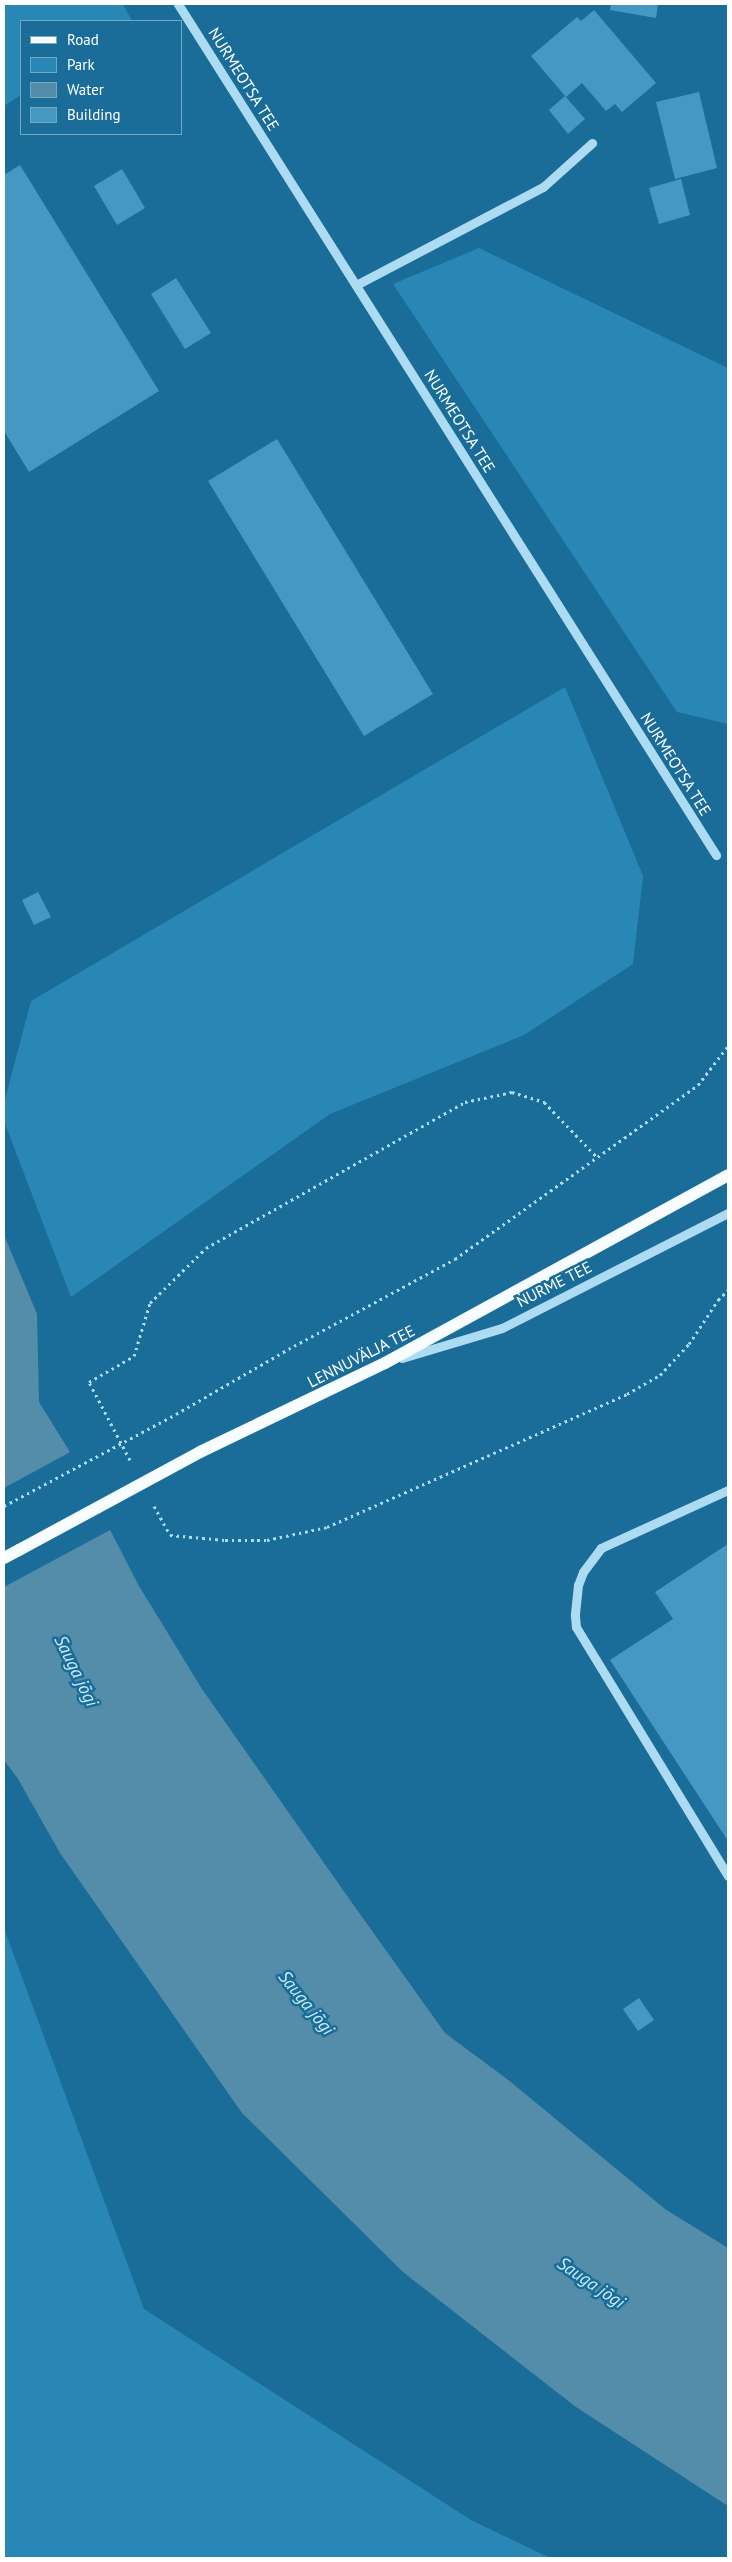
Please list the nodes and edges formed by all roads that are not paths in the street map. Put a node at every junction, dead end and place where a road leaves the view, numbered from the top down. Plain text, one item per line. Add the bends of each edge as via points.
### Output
1 (178, 4) edge
2 (592, 143) dead end
3 (356, 285) junction
4 (716, 855) dead end
5 (728, 1174) edge
6 (728, 1213) edge
7 (385, 1363) junction
8 (728, 1490) edge
9 (4, 1558) edge
10 (728, 1876) edge

1 - 3 street, NURMEOTSA TEE
2 - 3 street via 542,187
3 - 4 street, NURMEOTSA TEE
5 - 7 main road, LENNUVÄLJA TEE
6 - 7 street, NURME TEE via 502,1328
7 - 9 main road, LENNUVÄLJA TEE, bridge via 200,1452
8 - 10 street via 601,1548 583,1572 578,1585 575,1616 576,1626

